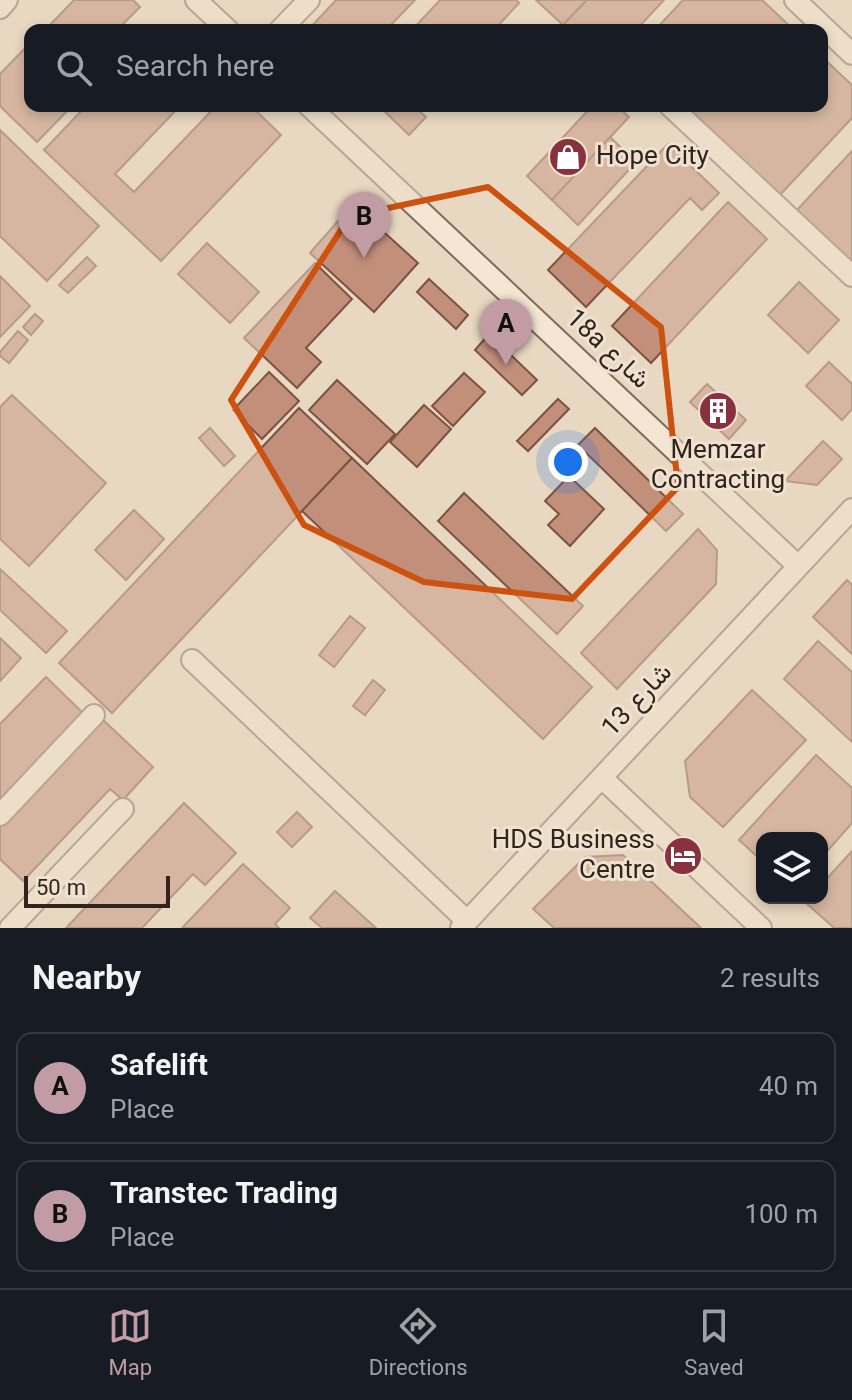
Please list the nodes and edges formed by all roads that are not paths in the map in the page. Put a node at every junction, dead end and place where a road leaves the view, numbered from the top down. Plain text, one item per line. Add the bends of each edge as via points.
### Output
1 (7, 0) edge
2 (196, 0) edge
3 (309, 0) edge
4 (795, 0) edge
5 (0, 8) edge
6 (222, 24) edge
7 (286, 24) edge
8 (820, 24) edge
9 (828, 31) edge
10 (852, 54) edge
11 (315, 112) edge
12 (676, 112) edge
13 (852, 276) edge
14 (852, 509) edge
15 (798, 566) junction
16 (192, 660) dead end
17 (94, 715) dead end
18 (602, 778) junction
19 (123, 809) dead end
20 (0, 815) edge
21 (464, 924) edge
22 (10, 928) edge
23 (761, 928) edge

1 - 5 lane
2 - 6 lane
3 - 7 lane
4 - 8 lane
9 - 10 lane
11 - 15 lane, 18a شارع
12 - 13 lane
14 - 15 lane, شارع 13
15 - 18 lane, شارع 13
16 - 21 lane
17 - 20 lane
18 - 21 lane, شارع 13
18 - 23 lane
19 - 22 lane

